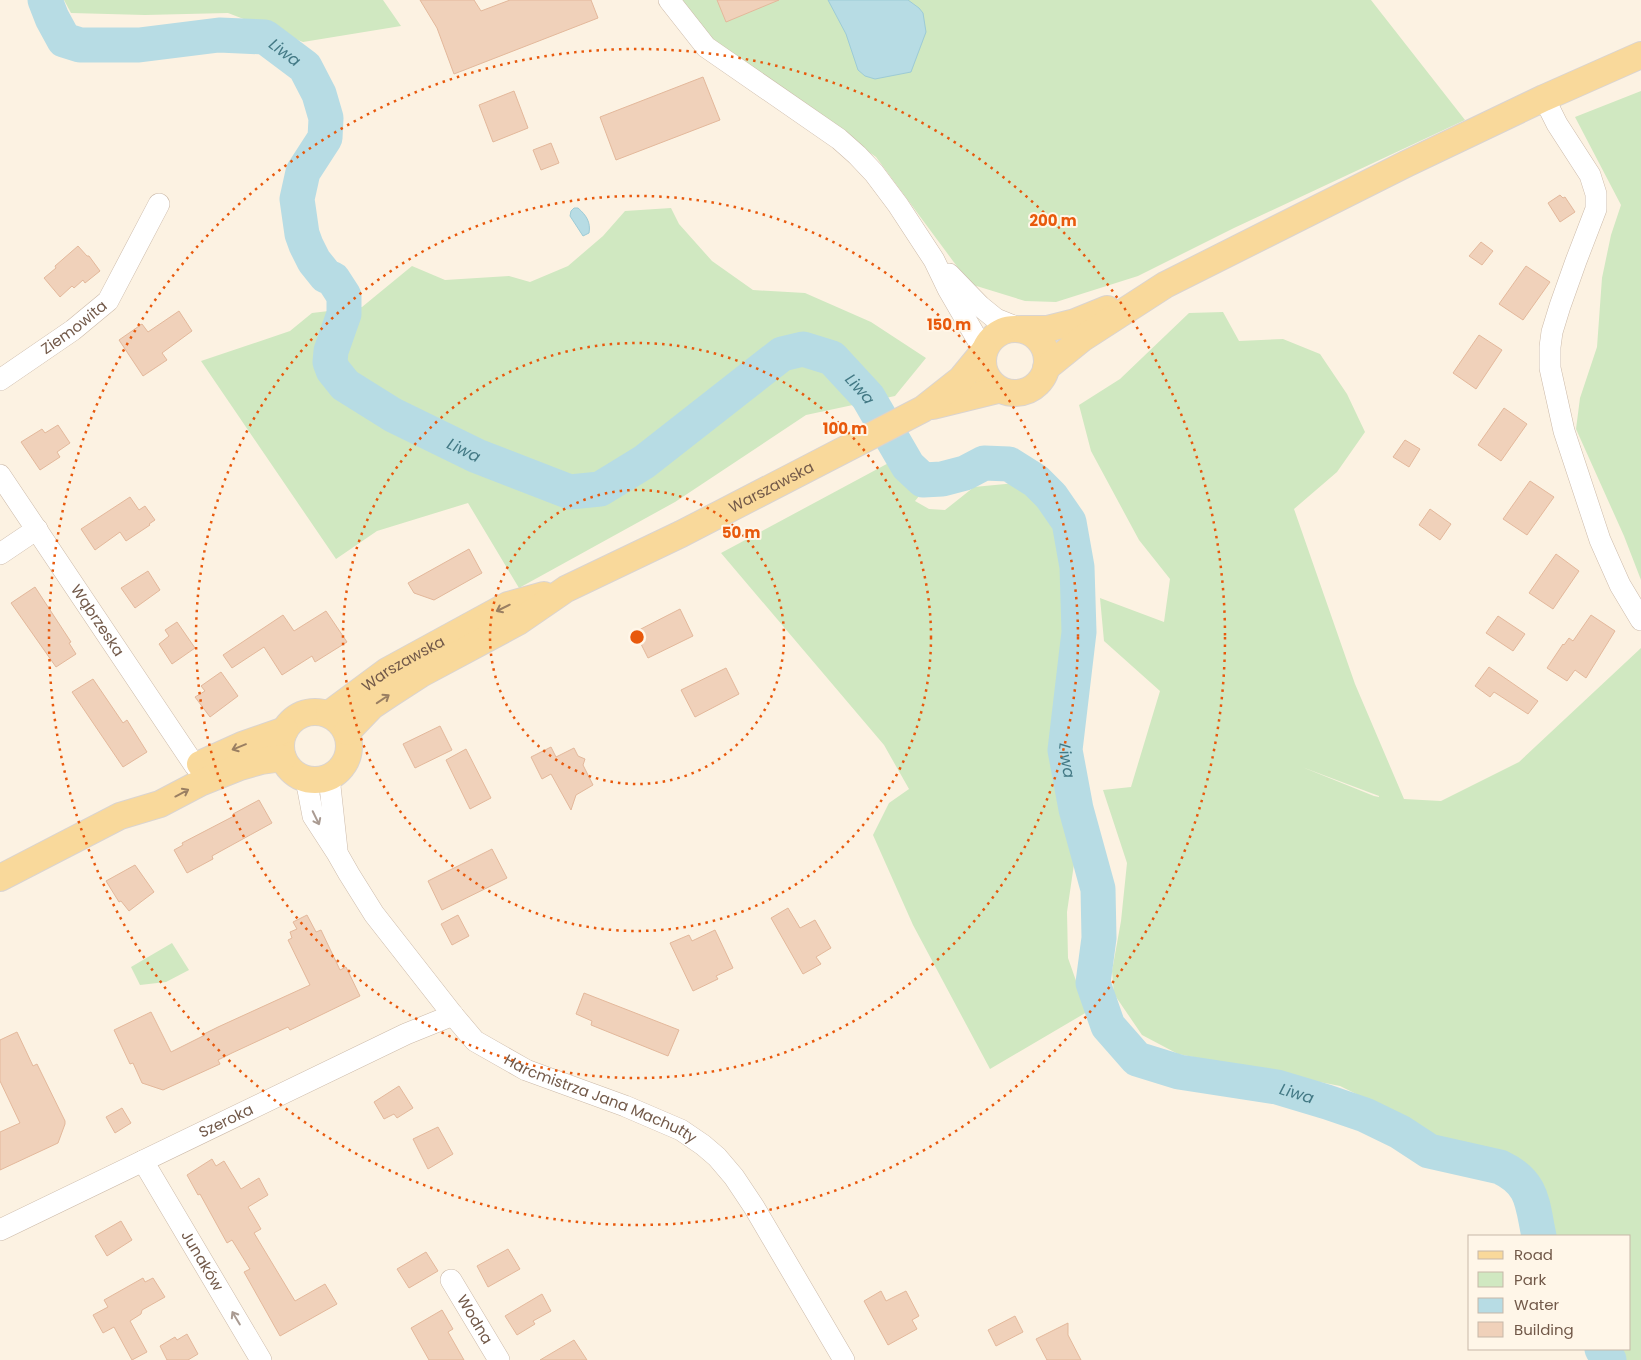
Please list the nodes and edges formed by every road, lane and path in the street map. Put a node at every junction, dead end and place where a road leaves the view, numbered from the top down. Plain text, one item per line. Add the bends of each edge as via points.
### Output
1 (669, 0) edge
2 (1641, 55) edge
3 (1544, 98) junction
4 (159, 204) dead end
5 (934, 260) junction
6 (1166, 285) junction
7 (1020, 329) junction
8 (984, 351) junction
9 (1046, 368) junction
10 (0, 380) edge
11 (998, 390) junction
12 (923, 409) junction
13 (0, 475) edge
14 (37, 529) junction
15 (0, 554) edge
16 (566, 589) junction
17 (1641, 620) edge
18 (329, 714) junction
19 (285, 730) junction
20 (347, 732) junction
21 (283, 758) junction
22 (195, 766) junction
23 (317, 778) junction
24 (120, 816) junction
25 (0, 878) edge
26 (453, 1015) junction
27 (143, 1161) junction
28 (0, 1230) edge
29 (451, 1280) dead end
30 (261, 1360) edge
31 (499, 1360) edge
32 (844, 1360) edge

1 - 5 street via 706,47 858,154 890,194
2 - 3 main road
3 - 6 main road via 1344,194
3 - 17 street via 1590,175 1596,194 1596,209 1552,332 1550,368 1564,431 1600,540 1620,586
4 - 10 street, Ziemowita via 108,301 73,330
5 - 7 street via 980,306
5 - 8 street
6 - 7 main road via 1075,322 1047,330
6 - 9 main road via 1083,338
7 - 8 main road via 998,333
7 - 9 main road via 1034,336 1044,347
8 - 11 main road via 984,373
8 - 12 main road via 961,379
9 - 11 main road via 1044,376 1030,390 1020,394
11 - 12 main road
12 - 16 main road, Warszawska via 681,534
13 - 14 street, Wąbrzeska
14 - 15 street
14 - 22 street, Wąbrzeska
16 -> 18 main road, Warszawska via 508,606 387,671
20 -> 16 main road, Warszawska via 372,706 390,694 518,622
18 - 19 main road via 317,711 304,713
18 - 20 main road via 340,721
19 - 21 main road via 281,748
19 -> 22 main road
20 - 23 main road via 348,758 341,770
21 - 23 main road via 296,774
24 -> 21 main road via 160,804 240,766
22 - 24 main road via 152,789
23 - 26 street, Harcmistrza Jana Machutty via 313,816 374,914
24 - 25 main road
26 - 27 street, Szeroka via 406,1034
26 - 32 street, Harcmistrza Jana Machutty via 475,1041 509,1062 681,1130 710,1151 734,1177 754,1207
27 - 28 street, Szeroka
30 -> 27 street, Junaków
29 - 31 street, Wodna

